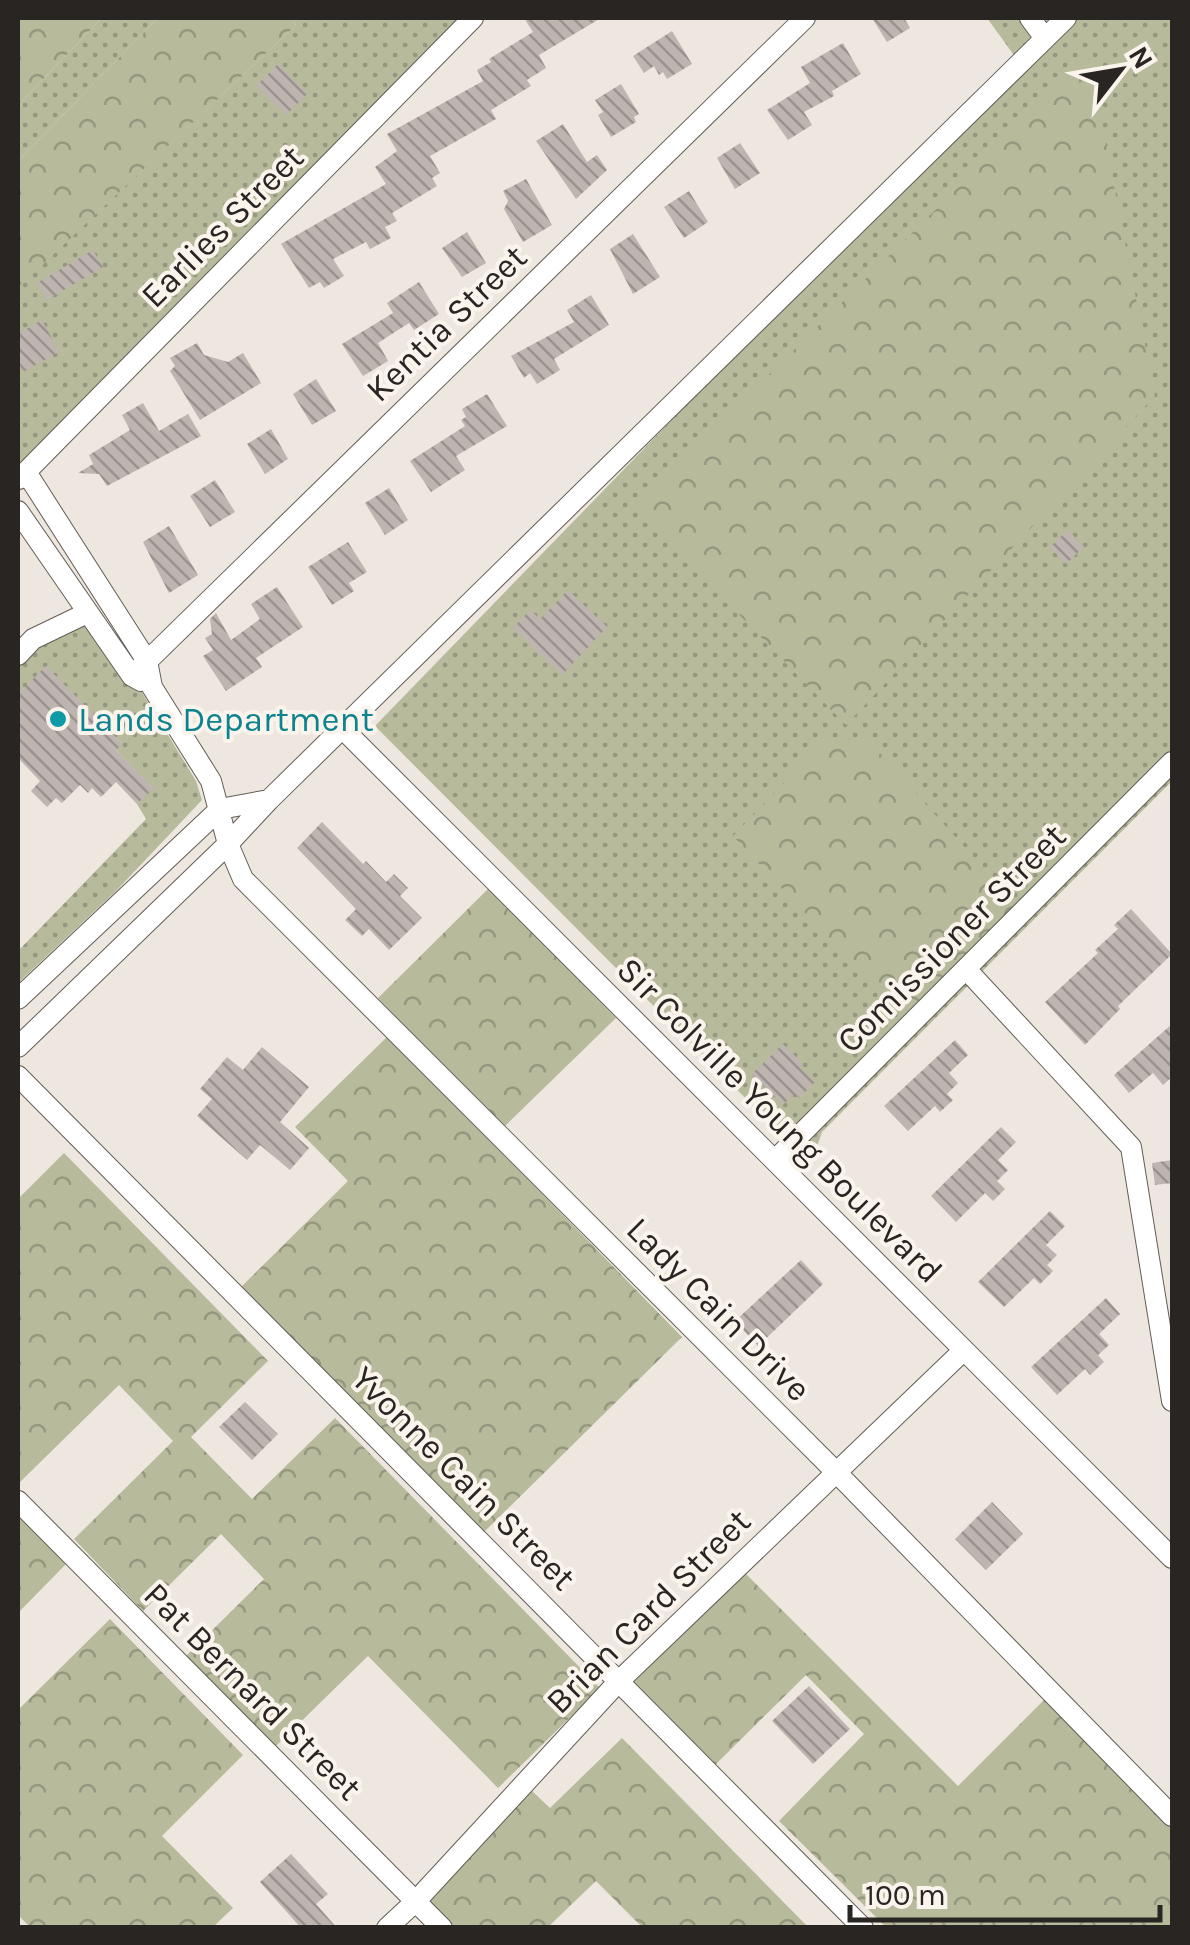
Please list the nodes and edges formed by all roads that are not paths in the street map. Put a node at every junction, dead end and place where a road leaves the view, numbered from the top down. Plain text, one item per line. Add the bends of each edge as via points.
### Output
1 (473, 18) edge
2 (805, 18) edge
3 (1030, 18) edge
4 (1066, 18) edge
5 (1044, 37) junction
6 (22, 476) edge
7 (18, 511) edge
8 (88, 614) junction
9 (18, 654) edge
10 (140, 668) junction
11 (342, 728) junction
12 (1172, 762) edge
13 (268, 800) junction
14 (220, 809) junction
15 (228, 844) junction
16 (116, 904) junction
17 (140, 930) junction
18 (966, 969) junction
19 (18, 999) edge
20 (18, 1046) edge
21 (18, 1076) edge
22 (775, 1160) junction
23 (964, 1350) junction
24 (1172, 1401) edge
25 (836, 1472) junction
26 (18, 1501) edge
27 (1169, 1547) edge
28 (619, 1681) junction
29 (1172, 1816) edge
30 (416, 1901) junction
31 (387, 1928) edge
32 (442, 1928) edge
33 (863, 1928) edge

1 - 6 street, Earlies Street
2 - 10 street, Kentia Street
3 - 5 street
4 - 5 street
5 - 11 street
6 - 10 street
7 - 8 street
8 - 9 street via 33,639
8 - 10 street
10 - 14 street, Lady Cain Drive via 211,781
11 - 13 street
11 - 22 street, Sir Colville Young Boulevard
12 - 18 street, Comissioner Street
13 - 14 street
13 - 15 street
14 - 15 street, Lady Cain Drive
14 - 16 street
15 - 17 street
15 - 25 street, Lady Cain Drive via 243,879
16 - 17 street
16 - 19 street
17 - 20 street
18 - 22 street, Comissioner Street
18 - 24 street via 1130,1148
21 - 28 street, Yvonne Cain Street
22 - 23 street, Sir Colville Young Boulevard
23 - 25 street, Brian Card Street
23 - 27 street, Sir Colville Young Boulevard
25 - 28 street, Brian Card Street
25 - 29 street, Lady Cain Drive
26 - 30 street, Pat Bernard Street
28 - 30 street, Brian Card Street
28 - 33 street, Yvonne Cain Street
30 - 31 street, Brian Card Street
30 - 32 street, Pat Bernard Street

